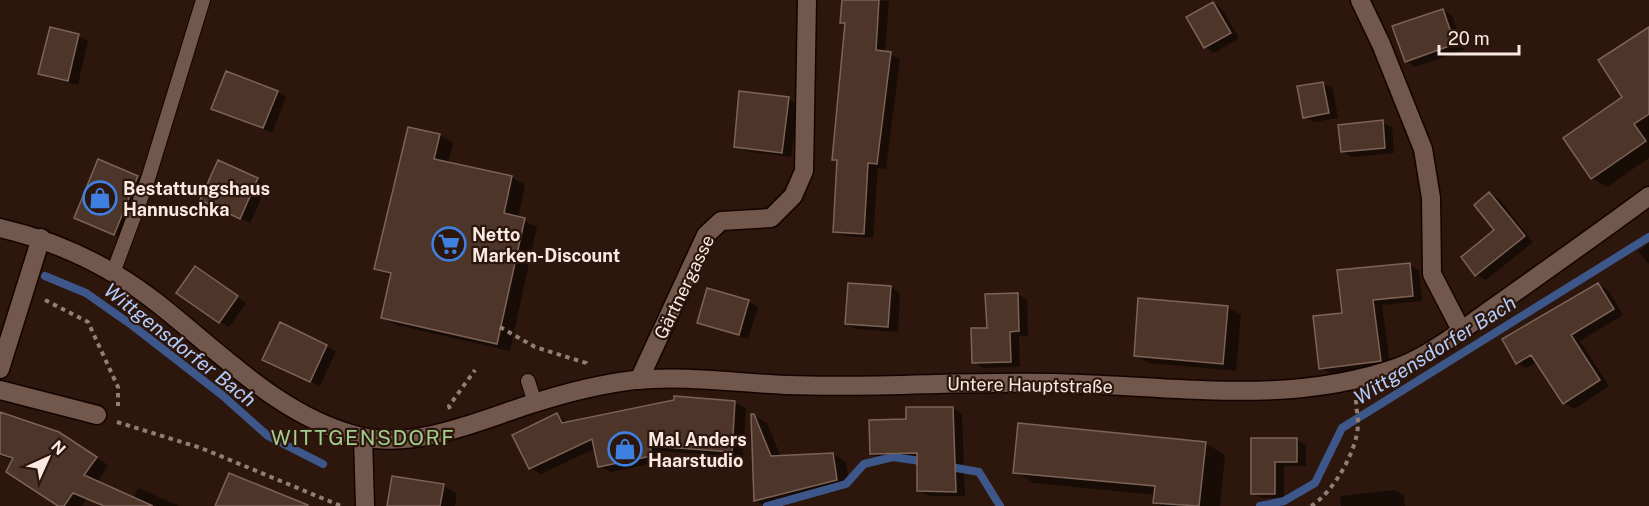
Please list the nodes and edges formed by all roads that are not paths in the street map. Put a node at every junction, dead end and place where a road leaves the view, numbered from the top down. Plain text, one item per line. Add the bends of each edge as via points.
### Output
1 (203, 0) edge
2 (807, 0) edge
3 (1360, 0) edge
4 (1649, 196) edge
5 (0, 228) edge
6 (41, 238) junction
7 (113, 273) junction
8 (1461, 330) junction
9 (0, 369) edge
10 (639, 380) junction
11 (528, 381) dead end
12 (0, 390) edge
13 (535, 403) junction
14 (97, 415) road end
15 (363, 437) junction
16 (365, 506) edge

1 - 7 lane via 148,179
2 - 10 street, Gärtnergasse via 804,171 793,196 771,218 721,221 706,235
3 - 8 street via 1423,149 1431,198 1432,274
4 - 8 street, Untere Hauptstraße
5 - 6 street, Untere Hauptstraße
6 - 7 street, Untere Hauptstraße
6 - 9 street
7 - 15 street, Untere Hauptstraße via 148,296 258,385 309,417
8 - 10 street, Untere Hauptstraße via 1405,365 1354,381 1275,392 1225,393 1077,383 788,386 703,379
10 - 13 street, Untere Hauptstraße via 595,386
11 - 13 lane
12 - 14 street
13 - 15 street, Untere Hauptstraße via 457,428 390,441
15 - 16 street

